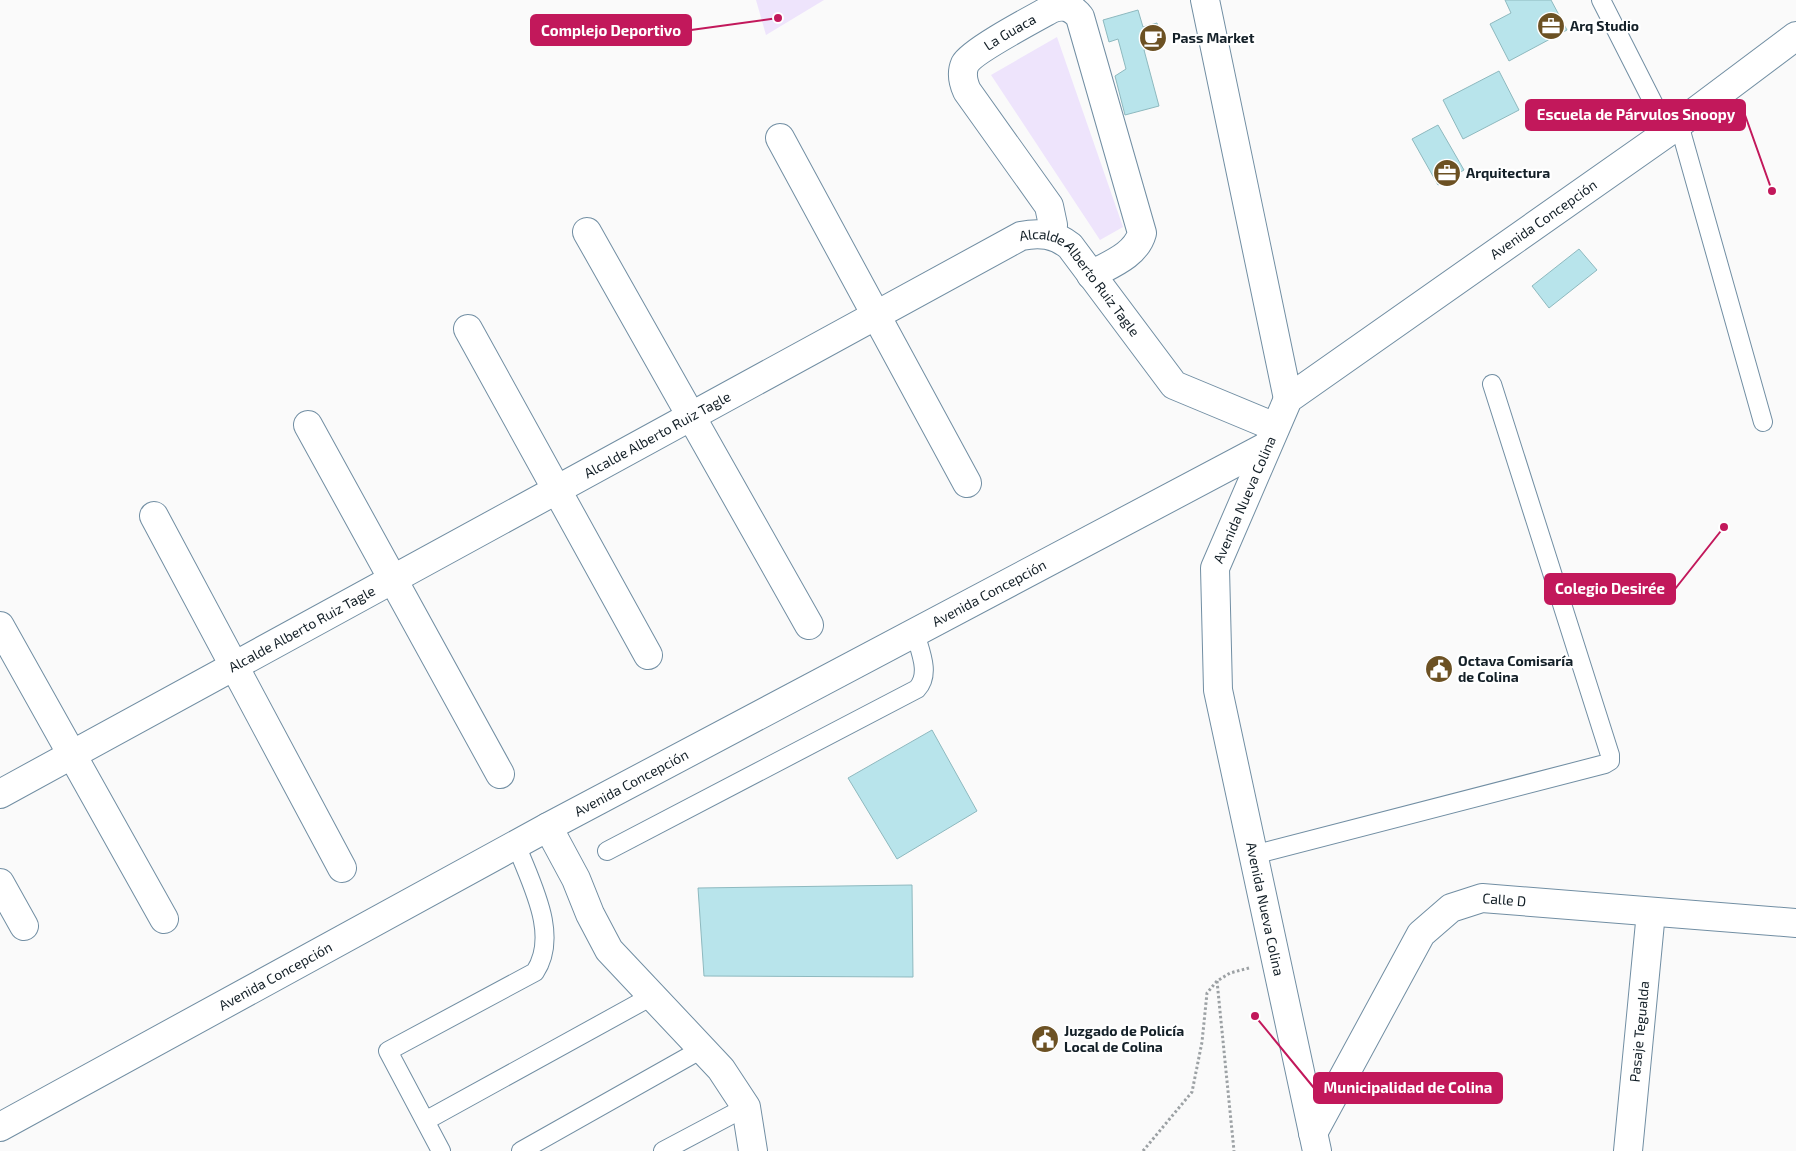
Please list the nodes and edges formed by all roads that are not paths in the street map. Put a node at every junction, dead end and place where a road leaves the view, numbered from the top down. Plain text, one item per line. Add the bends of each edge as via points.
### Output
1 (1205, 0) edge
2 (1601, 0) edge
3 (1796, 36) edge
4 (1674, 128) junction
5 (780, 138) dead end
6 (587, 232) dead end
7 (1052, 235) junction
8 (1092, 275) junction
9 (876, 316) junction
10 (468, 329) dead end
11 (1492, 384) dead end
12 (1288, 399) junction
13 (691, 416) junction
14 (1763, 422) dead end
15 (308, 425) dead end
16 (1270, 437) junction
17 (967, 483) dead end
18 (557, 490) junction
19 (154, 516) dead end
20 (393, 580) junction
21 (809, 625) dead end
22 (0, 626) edge
23 (916, 633) junction
24 (648, 655) dead end
25 (234, 666) junction
26 (72, 755) junction
27 (500, 774) dead end
28 (0, 794) edge
29 (548, 827) junction
30 (516, 844) junction
31 (607, 851) dead end
32 (1253, 856) junction
33 (342, 868) dead end
34 (0, 883) edge
35 (1651, 912) junction
36 (164, 919) dead end
37 (1796, 923) edge
38 (24, 926) dead end
39 (652, 996) junction
40 (702, 1049) junction
41 (746, 1107) junction
42 (425, 1121) junction
43 (0, 1127) edge
44 (1315, 1142) edge
45 (441, 1151) edge
46 (521, 1151) edge
47 (663, 1151) edge
48 (753, 1151) edge
49 (1628, 1151) edge

1 - 12 street
2 - 4 lane
3 - 4 street, Avenida Concepción
4 - 12 street, Avenida Concepción
4 - 14 lane
5 - 9 street
6 - 13 street
7 - 8 street, Alcalde Alberto Ruiz Tagle via 1070,246
7 - 8 street, La Guaca via 1049,206 967,91 963,72 971,57 1051,8 1063,6 1080,17 1142,232 1136,248
7 - 9 street, Alcalde Alberto Ruiz Tagle via 1021,236
8 - 16 street, Alcalde Alberto Ruiz Tagle via 1174,385
9 - 13 street, Alcalde Alberto Ruiz Tagle
9 - 17 street
10 - 18 street
11 - 32 lane via 1610,761
12 - 16 street, Avenida Nueva Colina
13 - 18 street, Alcalde Alberto Ruiz Tagle
13 - 21 street
15 - 20 street
16 - 23 street, Avenida Concepción
16 - 32 street, Avenida Nueva Colina via 1215,568 1218,690
18 - 20 street, Alcalde Alberto Ruiz Tagle
18 - 24 street
19 - 25 street
20 - 25 street, Alcalde Alberto Ruiz Tagle
20 - 27 street
22 - 26 street
23 - 29 street, Avenida Concepción
23 - 31 lane via 925,673 924,682 917,689
25 - 26 street, Alcalde Alberto Ruiz Tagle
25 - 33 street
26 - 28 street, Alcalde Alberto Ruiz Tagle
26 - 36 street
29 - 30 street, Avenida Concepción
29 - 39 street via 609,950
30 - 42 lane via 542,918 546,940 543,960 535,972 388,1051
30 - 43 street, Avenida Concepción
32 - 44 street, Avenida Nueva Colina
34 - 38 street
35 - 37 street, Calle D
35 - 44 street, Calle D via 1482,898 1451,908 1420,934
35 - 49 street, Pasaje Tegualda
39 - 40 street
39 - 42 lane
40 - 41 street via 721,1069
40 - 46 lane
41 - 47 lane
41 - 48 street
42 - 45 lane

